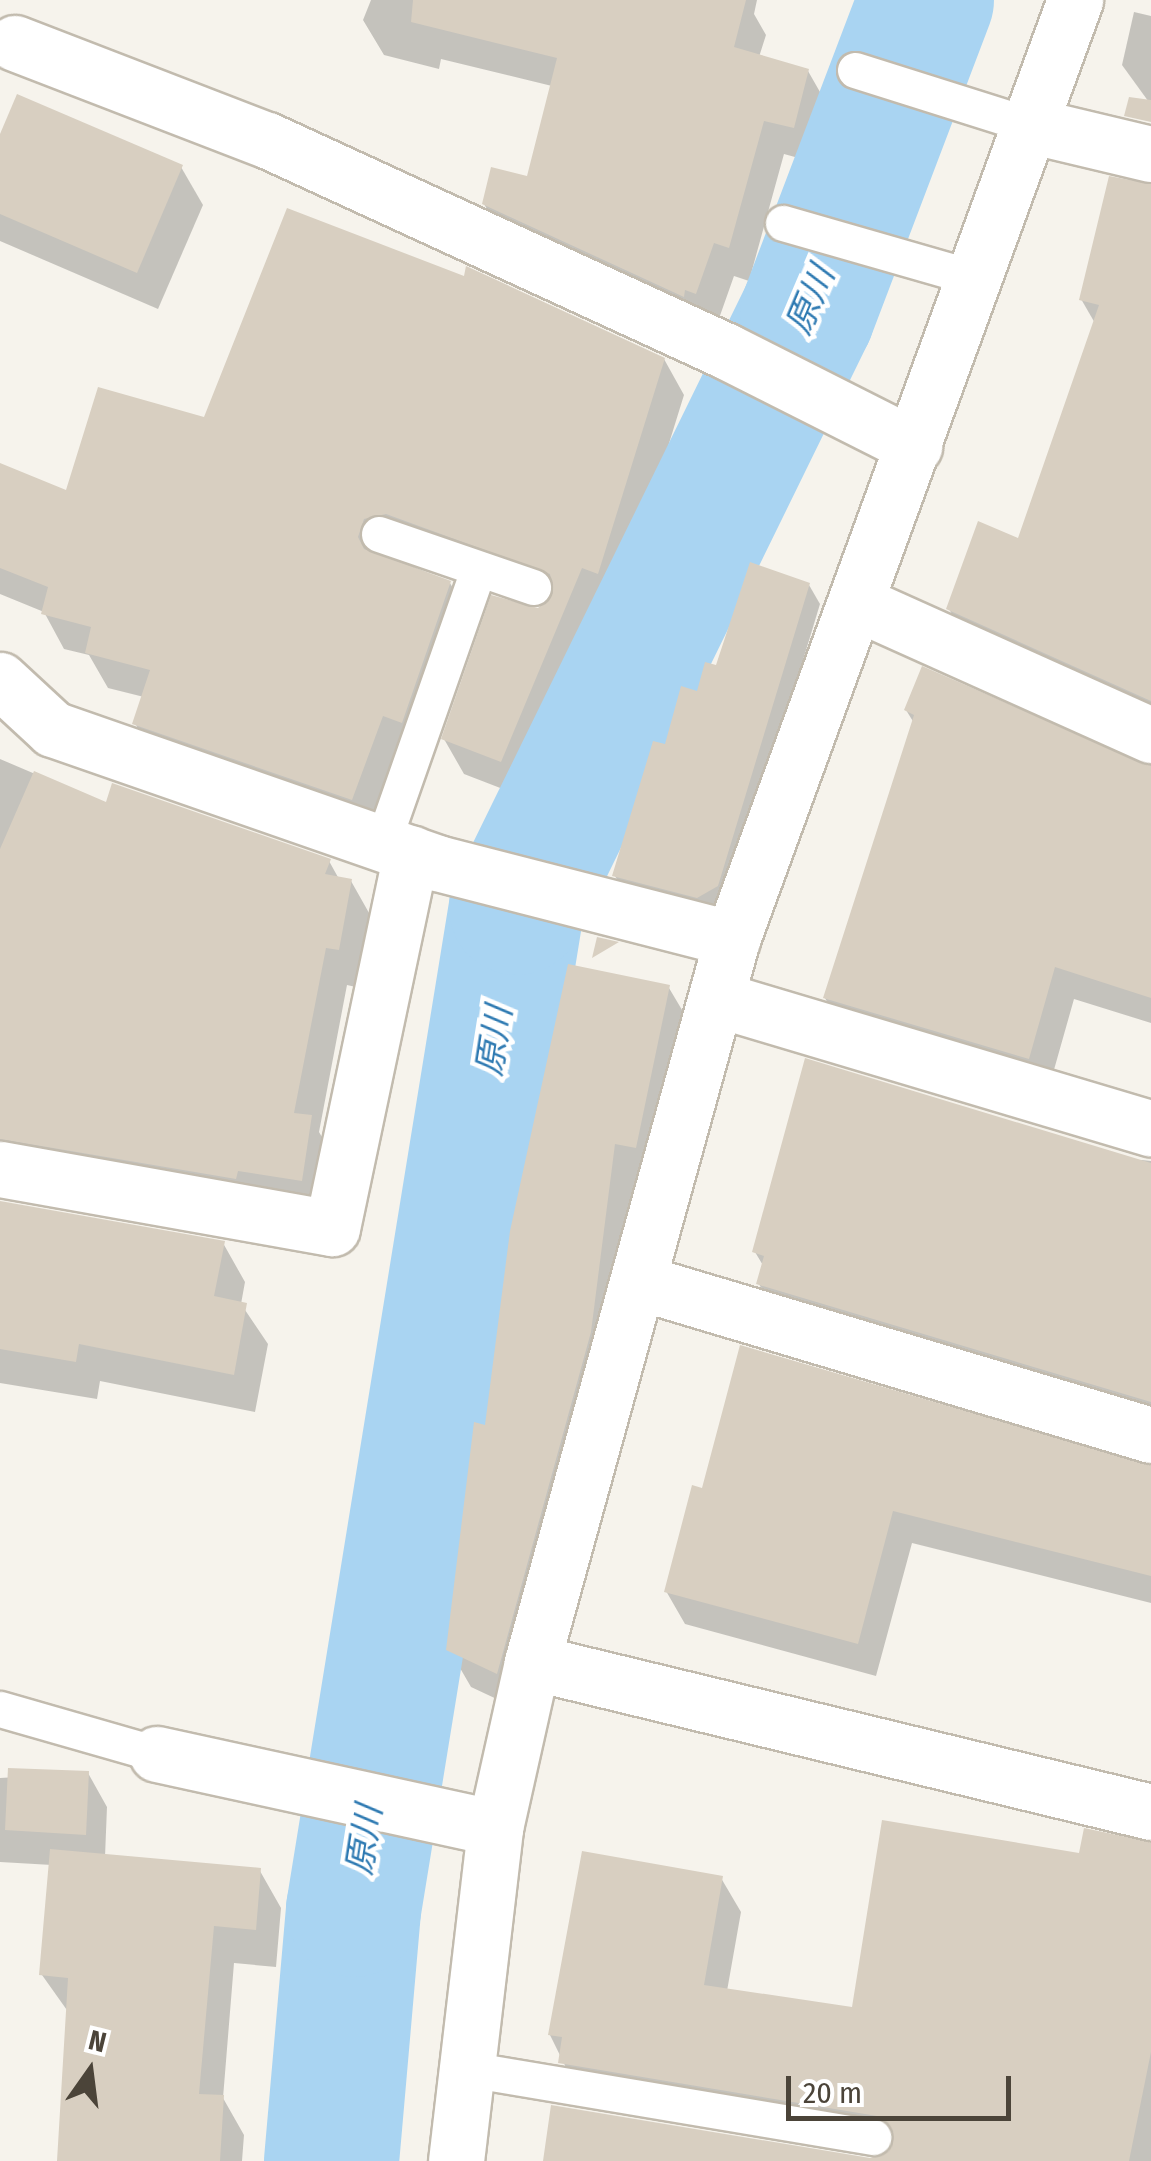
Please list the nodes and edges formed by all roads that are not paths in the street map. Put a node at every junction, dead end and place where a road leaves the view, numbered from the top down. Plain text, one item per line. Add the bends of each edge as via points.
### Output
1 (1075, 0) edge
2 (15, 44) dead end
3 (855, 70) dead end
4 (1013, 120) junction
5 (1151, 154) edge
6 (782, 223) dead end
7 (957, 272) junction
8 (914, 446) junction
9 (379, 534) dead end
10 (477, 572) junction
11 (533, 587) dead end
12 (856, 603) junction
13 (0, 680) edge
14 (1151, 735) edge
15 (397, 849) junction
16 (732, 939) junction
17 (717, 1000) junction
18 (1151, 1128) edge
19 (0, 1169) edge
20 (639, 1282) junction
21 (1151, 1435) edge
22 (532, 1662) junction
23 (0, 1709) edge
24 (157, 1754) joint
25 (1151, 1812) edge
26 (496, 1828) junction
27 (468, 2069) junction
28 (874, 2137) dead end
29 (456, 2161) edge

1 - 4 street
2 - 8 street via 267,140 726,351
3 - 4 lane
4 - 5 street
4 - 7 street
6 - 7 lane
7 - 8 street
8 - 12 street
9 - 10 lane
10 - 11 lane
10 - 15 lane
12 - 14 street
12 - 16 street
13 - 15 street via 53,729
15 - 16 street
15 - 19 street via 332,1228
16 - 17 street
17 - 18 street
17 - 20 street
20 - 21 street
20 - 22 street
22 - 25 street
22 - 26 street
23 - 24 lane
24 - 26 street
26 - 27 street
27 - 28 lane
27 - 29 street

